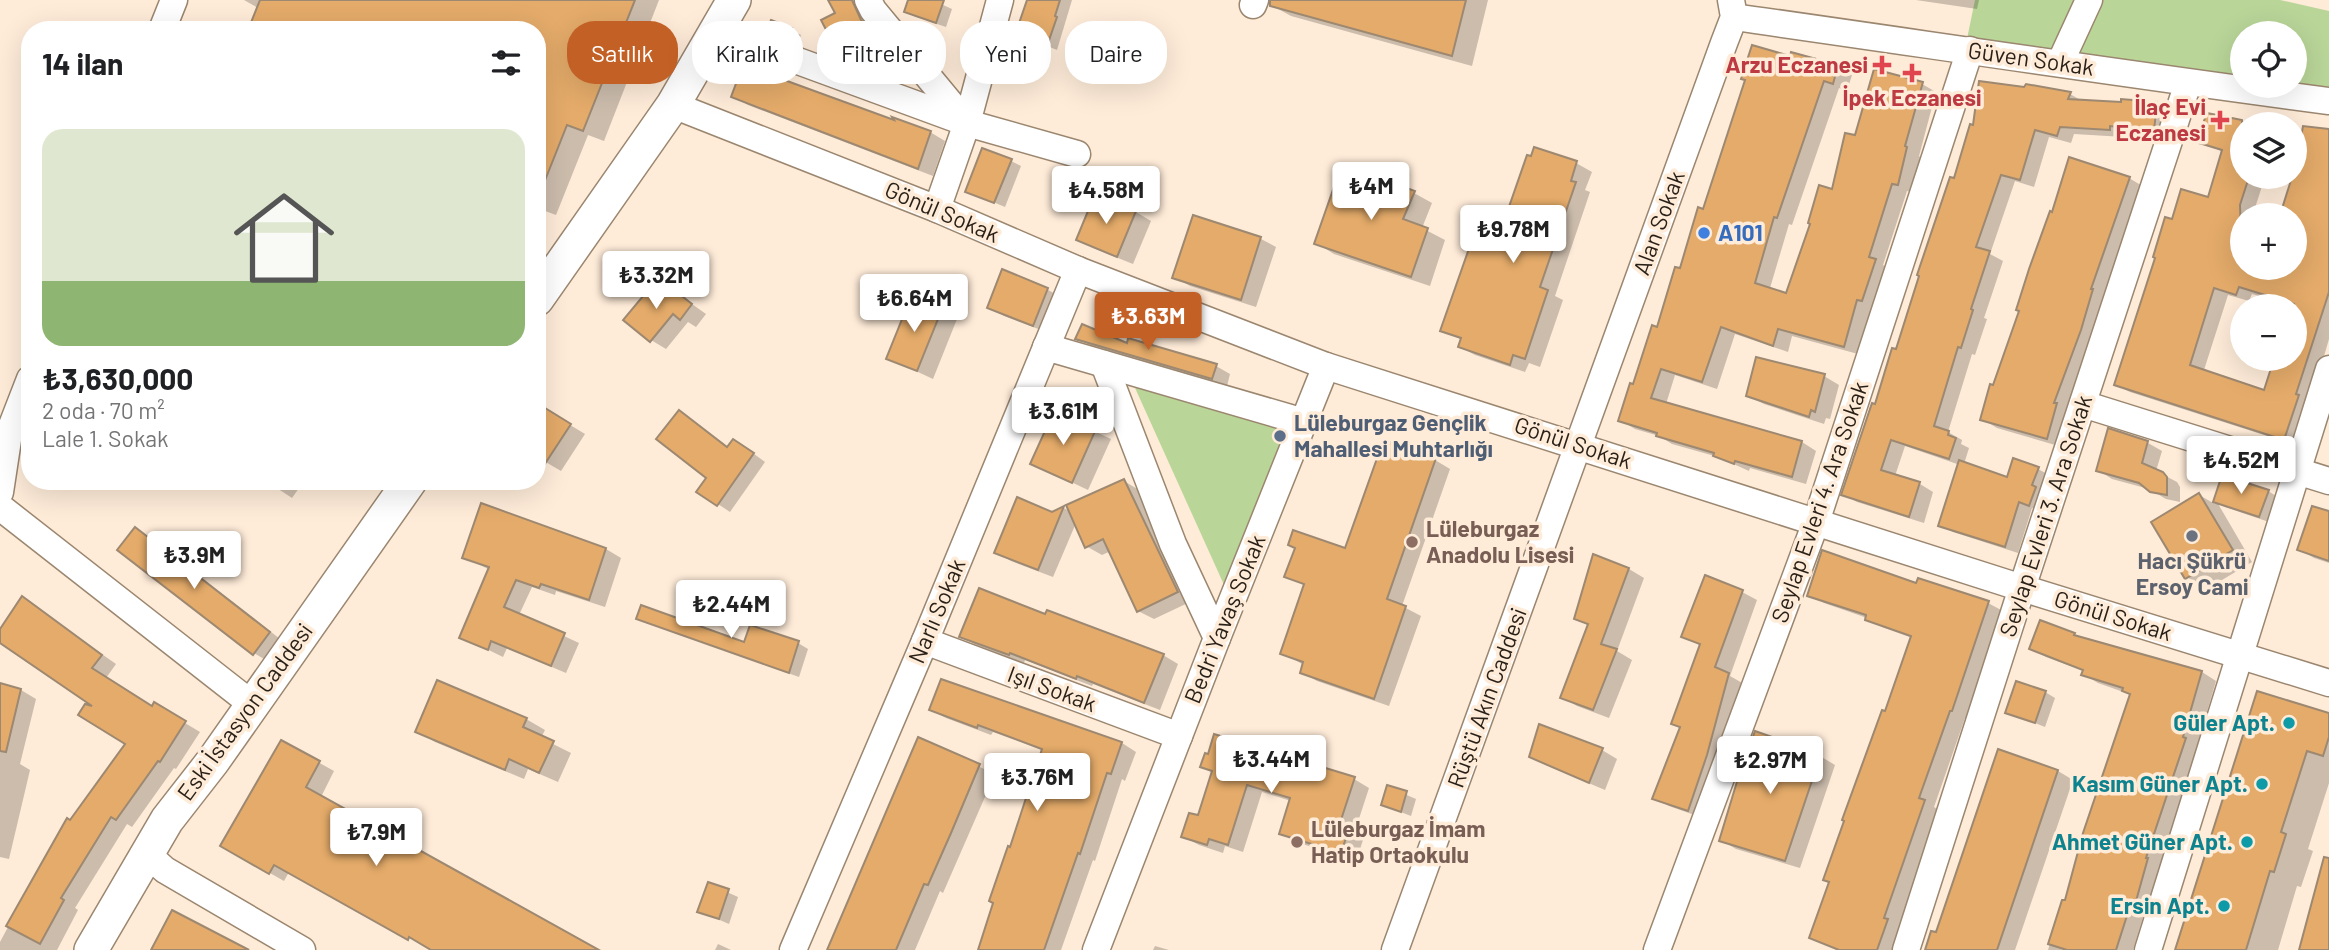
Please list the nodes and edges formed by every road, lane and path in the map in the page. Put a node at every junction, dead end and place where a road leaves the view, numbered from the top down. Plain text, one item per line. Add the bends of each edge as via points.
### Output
1 (174, 0) edge
2 (868, 0) edge
3 (1000, 0) edge
4 (2089, 0) edge
5 (1732, 8) edge
6 (726, 13) edge
7 (166, 21) edge
8 (1970, 50) junction
9 (2060, 63) junction
10 (2188, 83) junction
11 (2329, 101) edge
12 (673, 105) junction
13 (967, 123) junction
14 (1077, 154) dead end
15 (937, 209) junction
16 (1078, 270) junction
17 (546, 286) edge
18 (1046, 348) junction
19 (1104, 364) junction
20 (1326, 366) junction
21 (2329, 369) edge
22 (21, 402) edge
23 (2083, 404) junction
24 (1304, 422) junction
25 (1580, 446) junction
26 (2297, 471) junction
27 (2329, 481) edge
28 (404, 490) edge
29 (0, 492) edge
30 (0, 507) edge
31 (1815, 522) junction
32 (2022, 588) junction
33 (1217, 638) junction
34 (925, 641) junction
35 (2238, 655) junction
36 (2329, 683) edge
37 (253, 705) junction
38 (1179, 736) junction
39 (147, 855) junction
40 (289, 947) edge
41 (91, 950) edge
42 (793, 950) edge
43 (1096, 950) edge
44 (1395, 950) edge
45 (1657, 950) edge
46 (1906, 950) edge
47 (2148, 950) edge

1 - 7 street
2 - 13 street
3 - 13 street
4 - 9 street
5 - 8 street, Güven Sokak
5 - 25 street, Alan Sokak
6 - 12 main road
6 - 13 street via 798,61
8 - 9 street, Güven Sokak
8 - 31 street, Seylap Evleri 4. Ara Sokak
9 - 10 street, Güven Sokak
10 - 11 street, Güven Sokak
10 - 23 street, Seylap Evleri 3. Ara Sokak
12 - 15 street, Gönül Sokak
12 - 17 main road
13 - 14 street
13 - 15 street
15 - 16 street, Gönül Sokak
16 - 18 street, Narlı Sokak
16 - 20 street, Gönül Sokak
18 - 19 street
18 - 34 street, Narlı Sokak
19 - 24 street
19 - 33 street via 1172,544
20 - 24 street, Bedri Yavaş Sokak
20 - 25 street, Gönül Sokak
21 - 26 street
22 - 29 street via 9,433
23 - 26 street
23 - 32 street, Seylap Evleri 3. Ara Sokak
24 - 33 street, Bedri Yavaş Sokak
25 - 31 street, Gönül Sokak
25 - 44 street, Rüştü Akın Caddesi
26 - 27 street
26 - 35 street
28 - 37 main road, Eski İstasyon Caddesi
30 - 37 street
31 - 32 street, Gönül Sokak
31 - 45 street, Seylap Evleri 4. Ara Sokak
32 - 35 street, Gönül Sokak
32 - 46 street, Seylap Evleri 3. Ara Sokak
33 - 38 street, Bedri Yavaş Sokak
34 - 38 street, Işıl Sokak
34 - 42 street, Narlı Sokak
35 - 36 street, Gönül Sokak
35 - 47 street
37 - 39 main road, Eski İstasyon Caddesi via 167,820
38 - 43 street, Bedri Yavaş Sokak
39 - 40 street
39 - 41 main road, Eski İstasyon Caddesi

